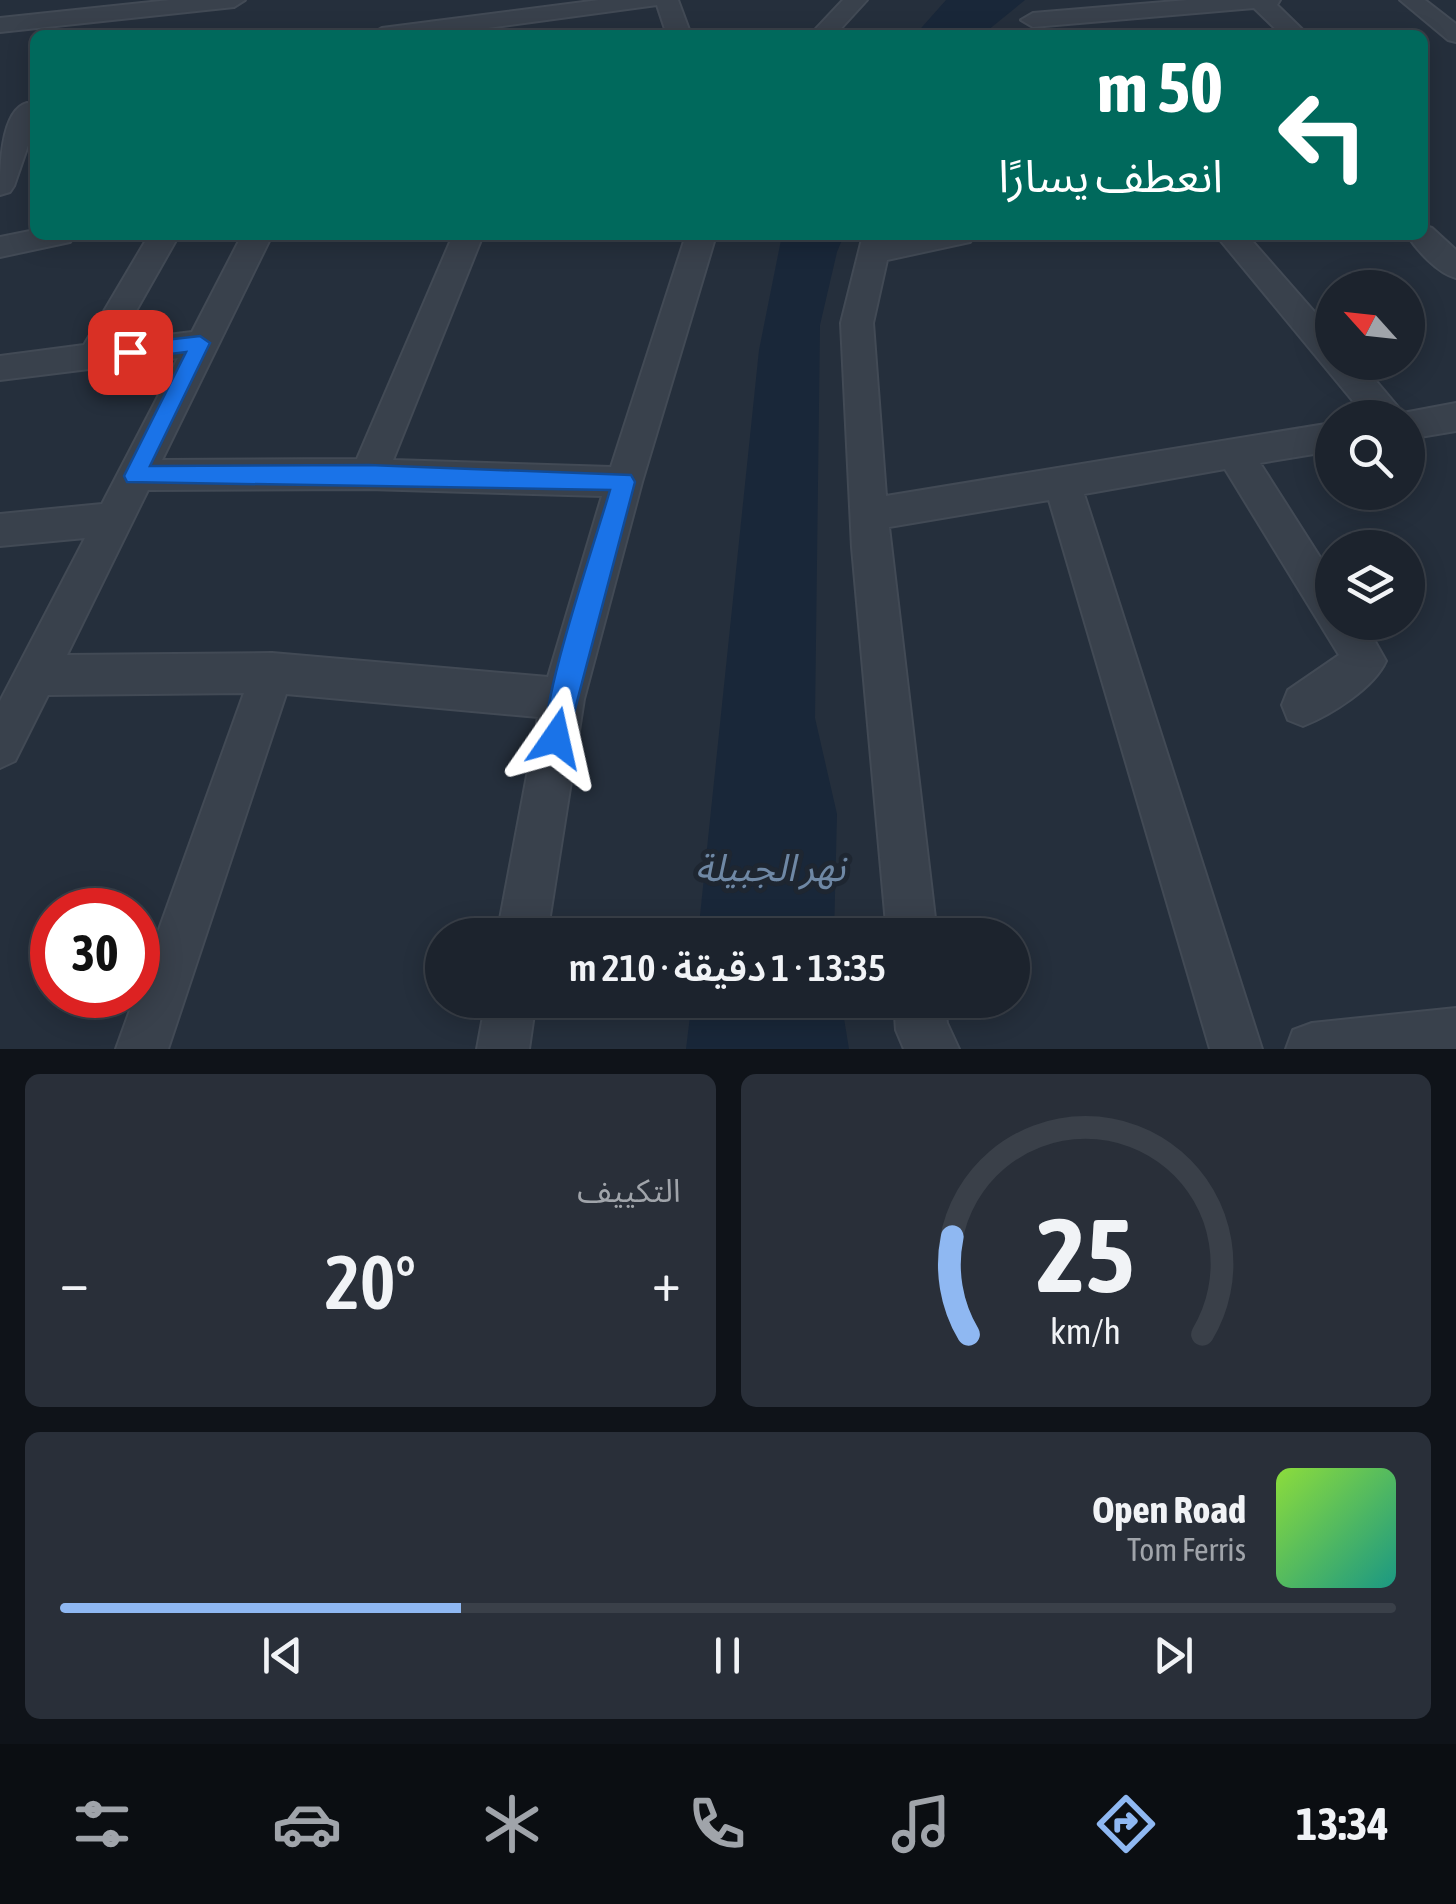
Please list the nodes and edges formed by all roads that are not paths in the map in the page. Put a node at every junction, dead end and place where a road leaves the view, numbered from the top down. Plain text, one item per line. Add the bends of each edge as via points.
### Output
1 (234, 0) edge
2 (652, 0) edge
3 (667, 0) edge
4 (856, 0) edge
5 (1053, 0) edge
6 (1269, 0) edge
7 (1411, 0) edge
8 (1260, 1) edge
9 (204, 4) junction
10 (127, 6) edge
11 (1444, 12) edge
12 (0, 25) edge
13 (1095, 25) edge
14 (1027, 28) edge
15 (201, 30) edge
16 (421, 30) edge
17 (677, 30) edge
18 (827, 30) edge
19 (1291, 30) edge
20 (1456, 35) edge
21 (21, 112) edge
22 (0, 186) edge
23 (37, 240) edge
24 (161, 240) edge
25 (254, 240) edge
26 (466, 240) edge
27 (699, 240) edge
28 (913, 240) edge
29 (1235, 240) edge
30 (1427, 240) edge
31 (876, 244) edge
32 (0, 248) edge
33 (1456, 268) edge
34 (1315, 334) edge
35 (200, 343) junction
36 (94, 356) junction
37 (0, 368) edge
38 (1355, 380) edge
39 (1373, 400) edge
40 (1456, 418) edge
41 (1425, 423) edge
42 (1315, 440) edge
43 (1234, 453) junction
44 (369, 474) junction
45 (135, 476) junction
46 (624, 482) junction
47 (1062, 482) junction
48 (869, 516) junction
49 (113, 519) junction
50 (0, 530) edge
51 (1315, 583) edge
52 (1352, 640) edge
53 (272, 673) junction
54 (36, 675) junction
55 (563, 699) junction
56 (1303, 706) dead end
57 (5, 726) edge
58 (525, 918) edge
59 (910, 918) edge
60 (508, 1018) edge
61 (921, 1018) edge
62 (1456, 1034) edge
63 (142, 1049) edge
64 (502, 1049) edge
65 (933, 1049) edge
66 (1236, 1049) edge
67 (1312, 1049) edge

1 - 9 street
2 - 16 street
3 - 17 street
4 - 18 street
5 - 14 street
6 - 8 street
7 - 11 street
8 - 13 street
8 - 19 street
9 - 10 street
9 - 15 street
10 - 12 street
11 - 20 street
13 - 14 street
21 - 22 street
23 - 32 street
24 - 36 street
25 - 35 street
26 - 44 street
27 - 46 street
28 - 31 street
29 - 34 street
30 - 33 street
31 - 48 street via 857,323
35 - 36 street
35 - 45 street
36 - 37 street
38 - 39 street
40 - 41 street
42 - 43 street
43 - 47 street
43 - 51 street
44 - 45 street
44 - 46 street
45 - 49 street
46 - 55 street
47 - 48 street
47 - 66 street
48 - 59 street
49 - 50 street
49 - 54 street
52 - 56 street via 1365,661
53 - 54 street
53 - 55 street
53 - 63 street
54 - 57 street
55 - 58 street
60 - 64 street
61 - 65 street
62 - 67 street

